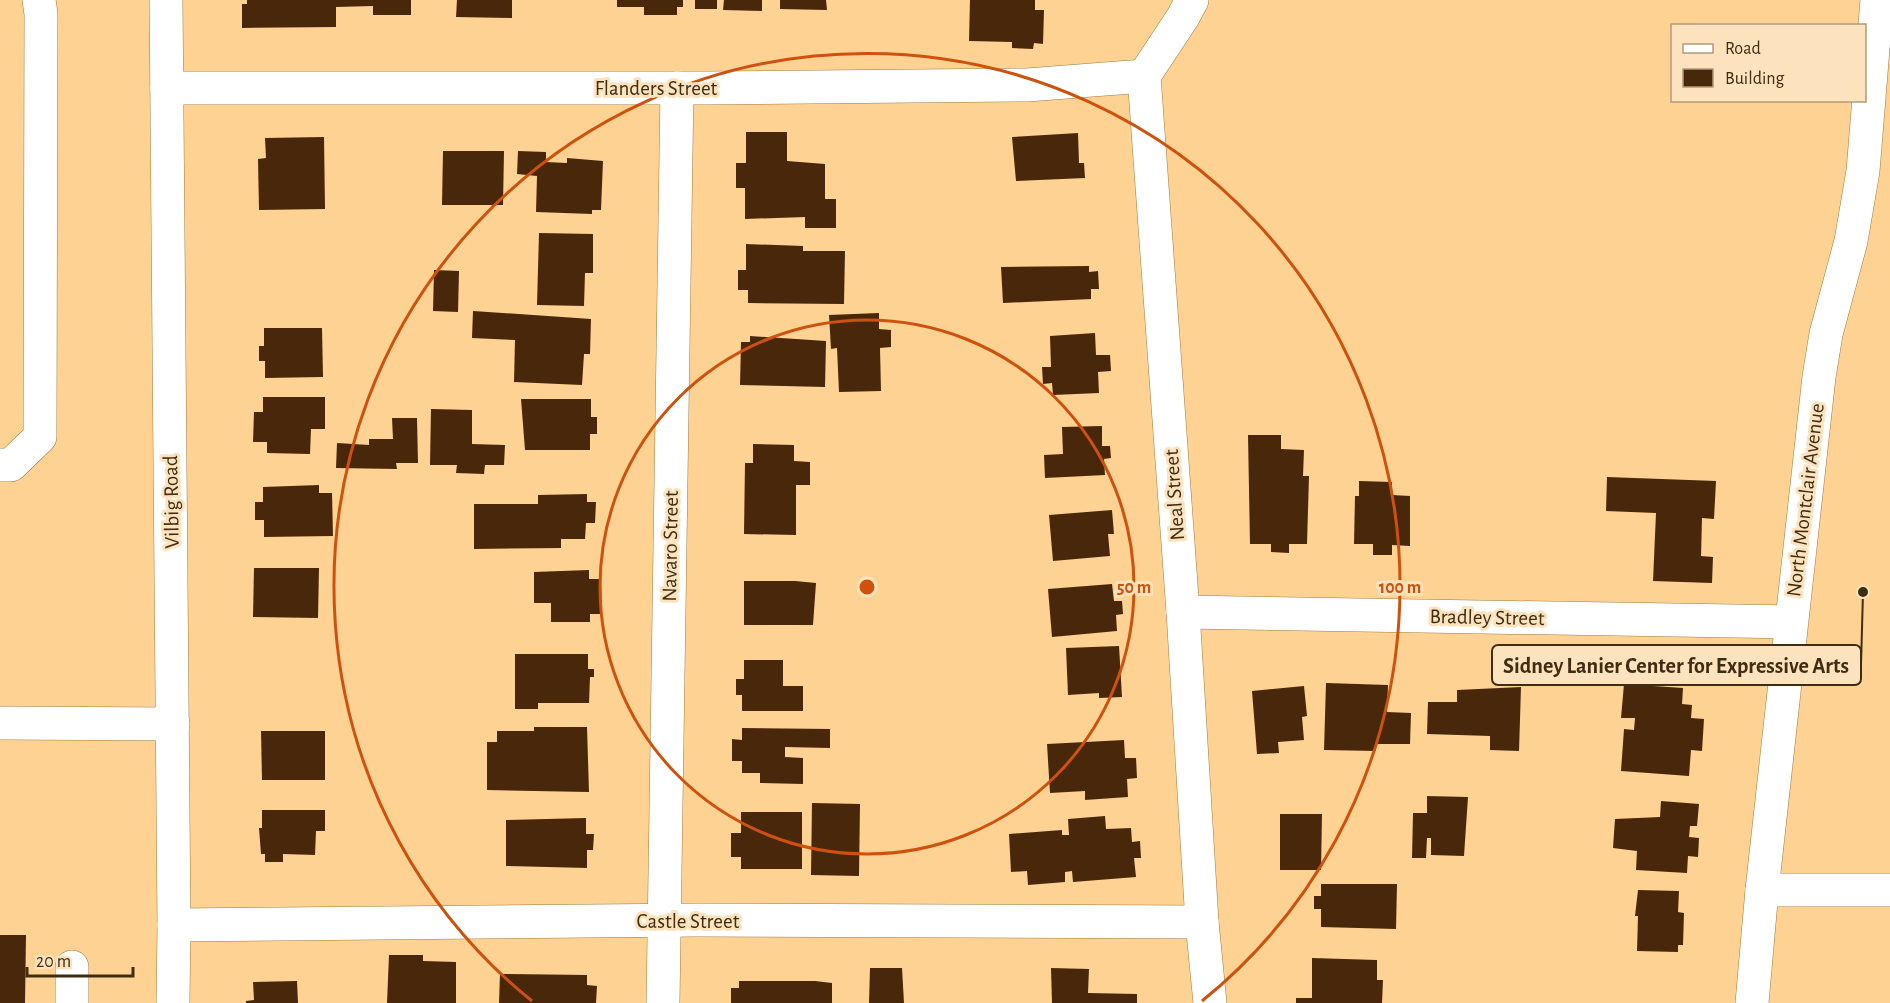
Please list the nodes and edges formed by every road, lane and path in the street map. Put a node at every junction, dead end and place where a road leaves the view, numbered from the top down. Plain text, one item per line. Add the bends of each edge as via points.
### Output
1 (39, 0) edge
2 (166, 0) edge
3 (1192, 0) edge
4 (1877, 0) edge
5 (1144, 76) junction
6 (167, 88) junction
7 (677, 88) junction
8 (0, 465) edge
9 (1183, 612) junction
10 (1791, 622) junction
11 (0, 723) edge
12 (173, 724) junction
13 (1762, 890) junction
14 (1890, 890) edge
15 (664, 921) junction
16 (1202, 922) junction
17 (174, 925) junction
18 (72, 966) dead end
19 (72, 1003) edge
20 (173, 1003) edge
21 (663, 1003) edge
22 (1210, 1003) edge
23 (1752, 1003) edge

1 - 8 street via 40,437 11,465
2 - 6 street, Vilbig Road
3 - 5 street
4 - 10 street, North Montclair Avenue via 1863,171 1819,377
5 - 7 street, Flanders Street via 1027,85
5 - 9 street, Neal Street
6 - 7 street, Flanders Street
6 - 12 street, Vilbig Road
7 - 15 street, Navaro Street
9 - 10 street, Bradley Street
9 - 16 street, Neal Street
10 - 13 street, North Montclair Avenue
11 - 12 street
12 - 17 street, Vilbig Road
13 - 14 street
13 - 23 street, North Montclair Avenue
15 - 16 street, Castle Street
15 - 17 street, Castle Street
15 - 21 street, Navaro Street
16 - 22 street, Neal Street
17 - 20 street, Vilbig Road
18 - 19 street

